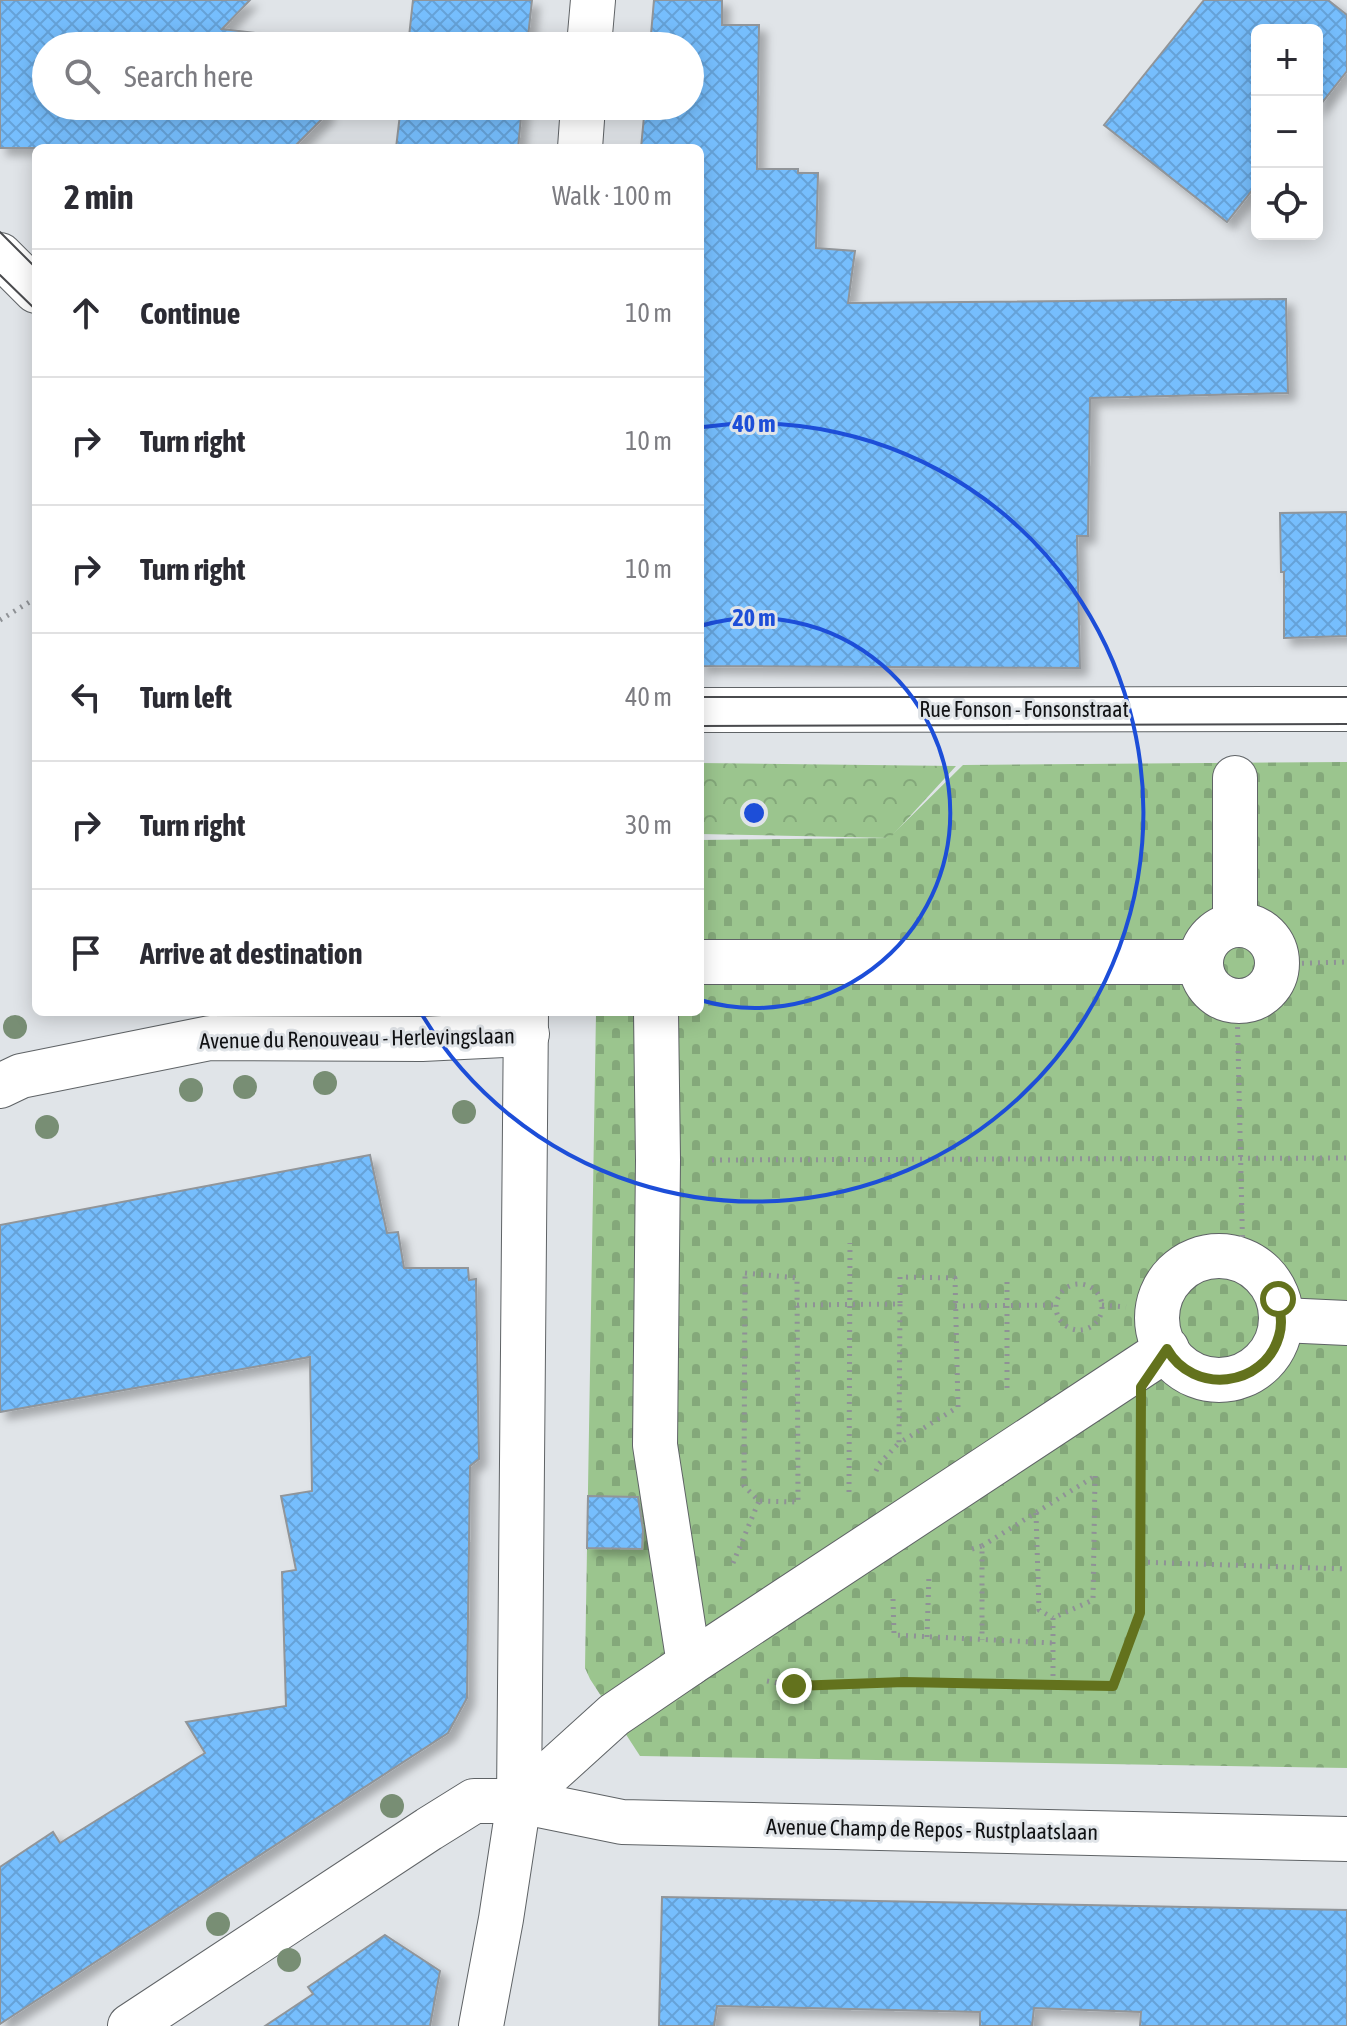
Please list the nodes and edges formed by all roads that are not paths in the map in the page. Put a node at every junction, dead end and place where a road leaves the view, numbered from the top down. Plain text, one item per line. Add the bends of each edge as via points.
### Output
1 (593, 0) edge
2 (590, 32) edge
3 (582, 120) edge
4 (580, 144) edge
5 (0, 255) edge
6 (32, 287) edge
7 (1347, 709) edge
8 (704, 710) edge
9 (1235, 778) dead end
10 (1235, 925) junction
11 (704, 962) edge
12 (1201, 962) junction
13 (656, 1016) edge
14 (526, 1023) edge
15 (0, 1086) edge
16 (1282, 1320) junction
17 (1347, 1323) edge
18 (1167, 1349) junction
19 (689, 1664) junction
20 (519, 1801) junction
21 (1347, 1839) edge
22 (130, 2026) edge
23 (481, 2026) edge

1 - 2 street
3 - 4 street
5 - 6 street
7 - 8 street, Rue Fonson - Fonsonstraat
9 - 10 street
10 - 12 street via 1218,931
10 - 12 street via 1257,929 1272,943 1278,964 1272,983 1257,997 1237,1002 1218,995 1206,981
11 - 12 street
13 - 19 street via 655,1445
14 - 15 street, Avenue du Renouveau - Herlevingslaan via 422,1039 210,1038 21,1076
14 - 20 street
16 - 17 street
16 - 18 street via 1269,1357 1232,1379 1210,1380 1190,1373
16 - 18 street via 1268,1279 1252,1265 1232,1257 1202,1258 1167,1283 1159,1302 1157,1324
18 - 19 street
19 - 20 street via 614,1715
20 - 21 street, Avenue Champ de Repos - Rustplaatslaan via 622,1822
20 - 22 street, Avenue Champ de Repos - Rustplaatslaan via 474,1801
20 - 23 street

